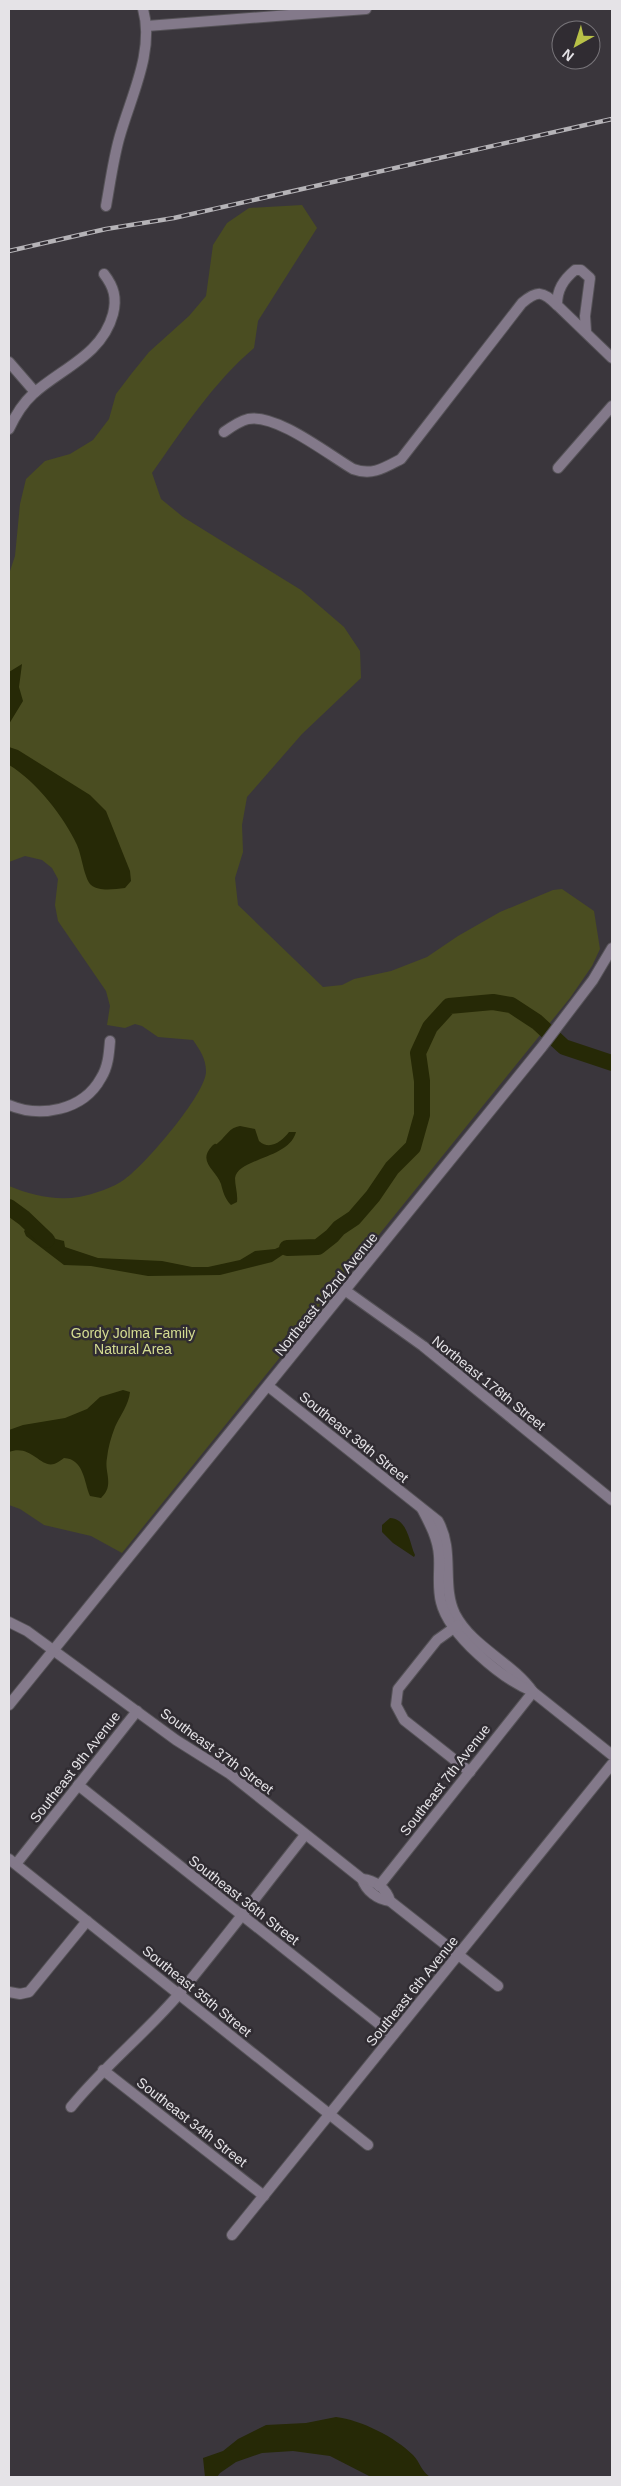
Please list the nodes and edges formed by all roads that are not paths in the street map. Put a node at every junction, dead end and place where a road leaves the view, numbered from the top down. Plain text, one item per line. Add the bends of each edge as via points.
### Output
1 (143, 9) edge
2 (366, 9) edge
3 (147, 26) junction
4 (106, 206) dead end
5 (104, 274) dead end
6 (558, 305) junction
7 (586, 332) junction
8 (612, 358) edge
9 (9, 362) edge
10 (35, 392) junction
11 (612, 406) edge
12 (9, 429) edge
13 (224, 432) dead end
14 (558, 468) dead end
15 (612, 948) edge
16 (110, 1041) dead end
17 (9, 1106) edge
18 (346, 1291) junction
19 (268, 1386) junction
20 (612, 1500) edge
21 (9, 1622) edge
22 (458, 1626) junction
23 (53, 1651) junction
24 (533, 1692) junction
25 (9, 1705) edge
26 (137, 1711) junction
27 (612, 1755) edge
28 (612, 1764) edge
29 (470, 1772) junction
30 (78, 1785) junction
31 (304, 1834) junction
32 (12, 1862) edge
33 (362, 1879) junction
34 (379, 1886) junction
35 (390, 1901) junction
36 (242, 1915) junction
37 (87, 1921) junction
38 (458, 1955) junction
39 (498, 1986) dead end
40 (9, 1992) edge
41 (178, 1994) junction
42 (394, 2035) junction
43 (103, 2070) junction
44 (71, 2107) dead end
45 (330, 2115) junction
46 (368, 2145) dead end
47 (264, 2196) junction
48 (232, 2235) dead end

1 - 3 street
2 - 3 street
3 - 4 street via 138,82 120,137
5 - 10 street via 116,300 104,335 82,359
6 - 7 street
6 - 7 street via 557,296 564,280 575,270 586,274 590,278
6 - 13 street via 542,293 536,293 522,303 401,459 382,470 362,472 353,469 297,432 262,420 248,419
7 - 8 street
9 - 10 street
10 - 12 street via 19,410
11 - 14 street
15 - 18 street, Northeast 142nd Avenue via 558,1027
16 - 17 street via 108,1062 101,1079 86,1097 68,1107 44,1112 23,1111
18 - 19 street, Northeast 142nd Avenue
18 - 20 street, Northeast 178th Street via 423,1346
19 - 22 street, Southeast 39th Street via 422,1509 437,1542 441,1604
19 - 23 street, Northeast 142nd Avenue
21 - 23 street, Southeast 37th Street
22 - 24 street, Southeast 39th Street via 470,1647 518,1686
22 - 29 street via 437,1640 398,1689 396,1705 404,1720
23 - 25 street, Northeast 142nd Avenue
23 - 26 street, Southeast 37th Street
24 - 27 street, Southeast 39th Street
24 - 29 street, Southeast 7th Avenue
26 - 30 street, Southeast 9th Avenue
26 - 31 street, Southeast 37th Street via 230,1774
28 - 38 street, Southeast 6th Avenue
29 - 34 street, Southeast 7th Avenue
30 - 32 street, Southeast 9th Avenue
30 - 36 street, Southeast 36th Street
31 - 33 street, Southeast 37th Street
31 - 36 street
32 - 37 street, Southeast 35th Street
33 - 34 street, Southeast 37th Street via 371,1879
33 - 35 street, Southeast 37th Street via 365,1887 382,1900
34 - 35 street, Southeast 37th Street via 388,1893
35 - 38 street, Southeast 37th Street
36 - 41 street
36 - 42 street, Southeast 36th Street
37 - 40 street via 30,1992
37 - 41 street, Southeast 35th Street
38 - 39 street, Southeast 37th Street
38 - 42 street, Southeast 6th Avenue
41 - 43 street
41 - 45 street, Southeast 35th Street
42 - 45 street, Southeast 6th Avenue
43 - 44 street
43 - 47 street, Southeast 34th Street
45 - 46 street, Southeast 35th Street
45 - 47 street, Southeast 6th Avenue
47 - 48 street, Southeast 6th Avenue

